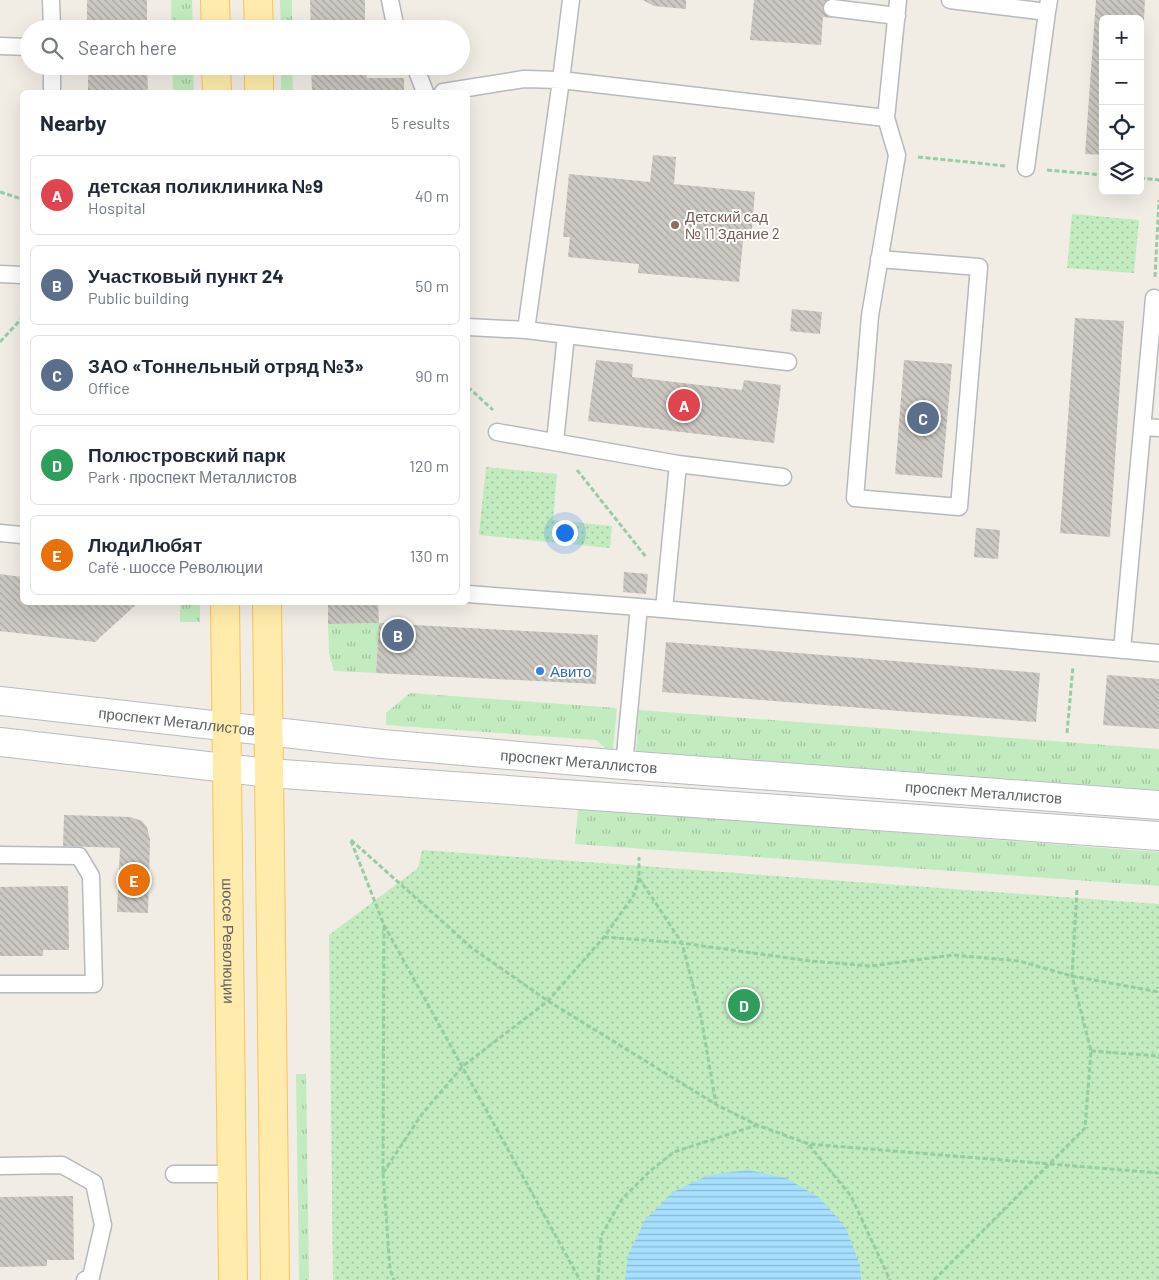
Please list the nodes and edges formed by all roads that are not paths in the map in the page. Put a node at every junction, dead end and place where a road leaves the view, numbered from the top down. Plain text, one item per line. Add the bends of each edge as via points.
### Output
1 (51, 0) edge
2 (215, 0) edge
3 (258, 0) edge
4 (390, 0) edge
5 (571, 0) edge
6 (950, 0) edge
7 (1048, 6) edge
8 (832, 8) dead end
9 (897, 8) edge
10 (52, 20) edge
11 (216, 20) edge
12 (259, 20) edge
13 (393, 20) edge
14 (0, 46) edge
15 (20, 47) edge
16 (52, 75) edge
17 (216, 75) edge
18 (259, 75) edge
19 (418, 75) edge
20 (561, 80) junction
21 (52, 90) edge
22 (217, 90) edge
23 (260, 90) edge
24 (424, 90) edge
25 (455, 90) edge
26 (886, 118) junction
27 (1026, 168) road end
28 (879, 259) junction
29 (0, 274) edge
30 (20, 275) edge
31 (1154, 298) road end
32 (470, 327) edge
33 (526, 330) junction
34 (566, 335) junction
35 (788, 362) dead end
36 (1151, 427) edge
37 (498, 432) dead end
38 (554, 442) junction
39 (678, 464) junction
40 (783, 477) dead end
41 (0, 533) edge
42 (20, 536) edge
43 (470, 594) edge
44 (224, 605) edge
45 (267, 605) edge
46 (639, 607) junction
47 (664, 609) junction
48 (1122, 650) junction
49 (1159, 653) edge
50 (0, 702) edge
51 (226, 727) junction
52 (268, 732) junction
53 (0, 742) edge
54 (624, 765) junction
55 (227, 768) junction
56 (269, 773) junction
57 (1159, 805) edge
58 (1159, 836) edge
59 (0, 855) edge
60 (0, 984) edge
61 (0, 1166) edge
62 (174, 1174) dead end
63 (232, 1174) junction
64 (86, 1280) edge
65 (233, 1280) edge
66 (275, 1280) edge

1 - 10 lane
2 - 11 main road
3 - 12 main road
4 - 13 lane
5 - 20 lane
6 - 7 lane
7 - 27 lane
8 - 9 lane
9 - 26 lane
14 - 15 lane
16 - 21 lane
17 - 22 main road
18 - 23 main road
19 - 24 lane
20 - 25 lane via 524,79
20 - 26 lane
20 - 33 lane
26 - 28 lane via 897,155
28 - 28 lane via 979,266 959,507 854,498 870,316
29 - 30 lane
31 - 36 lane
32 - 33 lane
33 - 34 lane
34 - 35 lane
34 - 38 lane
36 - 48 lane
37 - 38 lane
38 - 39 lane
39 - 40 lane
39 - 47 lane
41 - 42 lane
43 - 46 lane
44 - 51 main road, шоссе Революции
45 - 52 main road
46 - 47 lane
46 - 54 lane
47 - 48 lane
48 - 49 lane
50 - 51 street, проспект Металлистов
51 - 52 street, проспект Металлистов
51 - 55 main road, шоссе Революции
52 - 54 street, проспект Металлистов
52 - 56 main road
53 - 55 street, проспект Металлистов
54 - 57 street, проспект Металлистов
55 - 56 street, проспект Металлистов
55 - 63 main road, шоссе Революции
56 - 58 street, проспект Металлистов
56 - 66 main road
59 - 60 lane via 79,856 91,876 94,984
61 - 64 lane via 62,1165 94,1183 103,1225 90,1277
62 - 63 lane
63 - 65 main road, шоссе Революции

